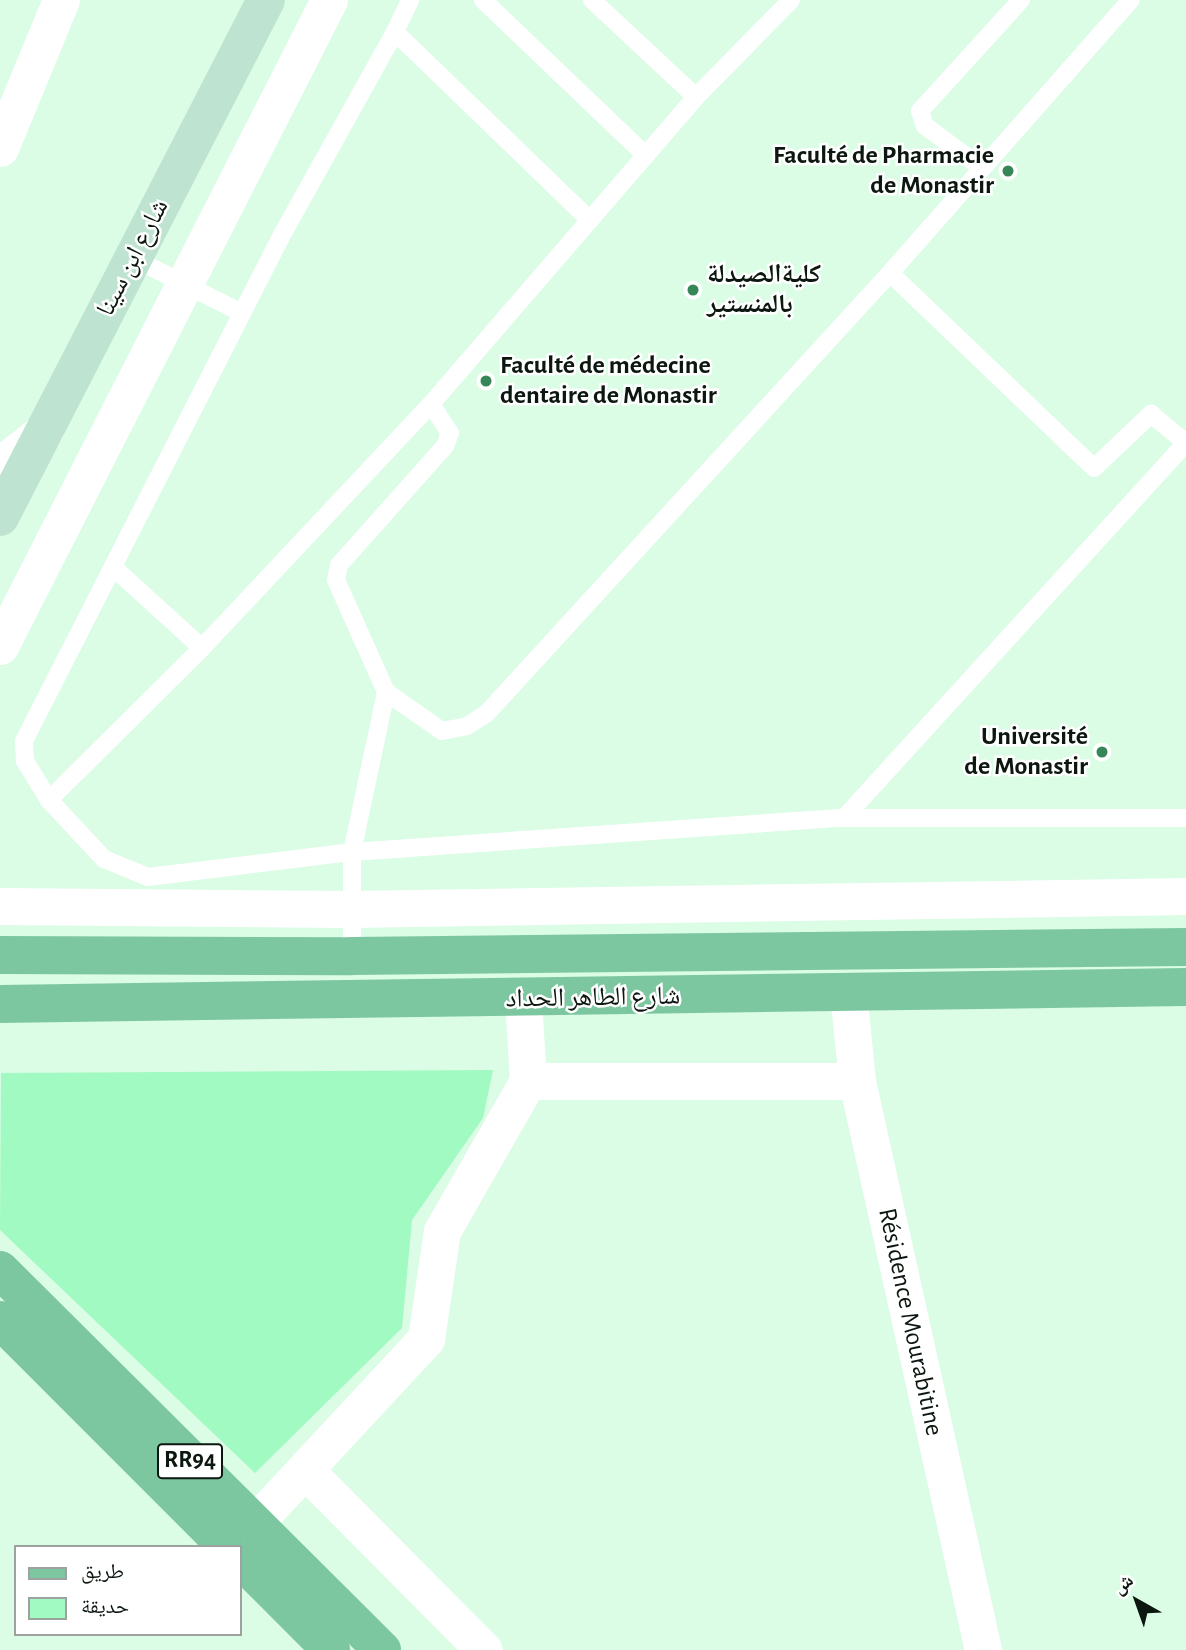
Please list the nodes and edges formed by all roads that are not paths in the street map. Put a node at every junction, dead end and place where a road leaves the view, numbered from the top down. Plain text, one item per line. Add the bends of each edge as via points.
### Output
1 (61, 0) edge
2 (267, 0) edge
3 (329, 0) edge
4 (410, 0) edge
5 (483, 0) edge
6 (592, 0) edge
7 (791, 0) edge
8 (1021, 0) edge
9 (1131, 0) edge
10 (395, 32) junction
11 (15, 68) edge
12 (696, 97) junction
13 (0, 148) edge
14 (645, 155) junction
15 (982, 168) junction
16 (590, 220) junction
17 (133, 258) junction
18 (890, 273) junction
19 (185, 284) junction
20 (242, 313) junction
21 (431, 404) junction
22 (46, 429) junction
23 (1186, 443) edge
24 (0, 465) edge
25 (0, 517) edge
26 (113, 568) junction
27 (0, 646) edge
28 (202, 648) junction
29 (386, 692) junction
30 (50, 800) junction
31 (845, 818) junction
32 (1186, 818) edge
33 (352, 852) junction
34 (1186, 896) edge
35 (0, 906) edge
36 (350, 909) junction
37 (1186, 947) edge
38 (0, 954) edge
39 (352, 956) junction
40 (1186, 987) edge
41 (848, 992) junction
42 (523, 1000) junction
43 (0, 1004) edge
44 (528, 1081) junction
45 (857, 1081) junction
46 (0, 1270) edge
47 (0, 1320) edge
48 (307, 1472) junction
49 (241, 1535) edge
50 (242, 1561) edge
51 (331, 1650) edge
52 (382, 1650) edge
53 (484, 1650) edge
54 (983, 1650) edge

1 - 11 street
2 - 17 main road, شارع ابن سينا
3 - 19 street
4 - 10 lane
5 - 14 lane
6 - 12 lane
7 - 12 lane
8 - 15 lane via 920,111 925,126
9 - 15 lane
10 - 16 lane
10 - 20 lane
11 - 13 street
12 - 14 lane
14 - 16 lane
15 - 18 lane
16 - 21 lane
17 - 19 lane
17 - 22 main road, شارع ابن سينا
18 - 23 lane via 1094,468 1151,414
18 - 29 lane via 487,712 467,726 442,731
19 - 20 lane
19 - 27 street
20 - 26 lane
21 - 28 lane
21 - 29 lane via 450,433 445,446 339,565 335,580
22 - 24 street
22 - 25 main road, شارع ابن سينا
23 - 31 lane
26 - 28 lane
26 - 30 lane via 24,741 25,761
28 - 30 lane
29 - 33 lane
30 - 33 lane via 104,859 148,877
31 - 32 lane
31 - 33 lane
33 - 36 lane
34 - 36 street
35 - 36 street
36 - 39 lane
37 - 39 main road, شارع الطاهر الحداد
38 - 39 main road, شارع الطاهر الحداد
40 - 41 main road, شارع الطاهر الحداد
41 - 42 main road, شارع الطاهر الحداد
41 - 45 street, Résidence Mourabitine
42 - 43 main road, شارع الطاهر الحداد via 40,1000
42 - 44 street
44 - 45 street
44 - 48 street via 442,1231 426,1339
45 - 54 street, Résidence Mourabitine
46 - 49 main road, RR94
47 - 49 main road, RR94
48 - 49 street
48 - 53 street
49 - 52 main road, RR94
50 - 51 main road

